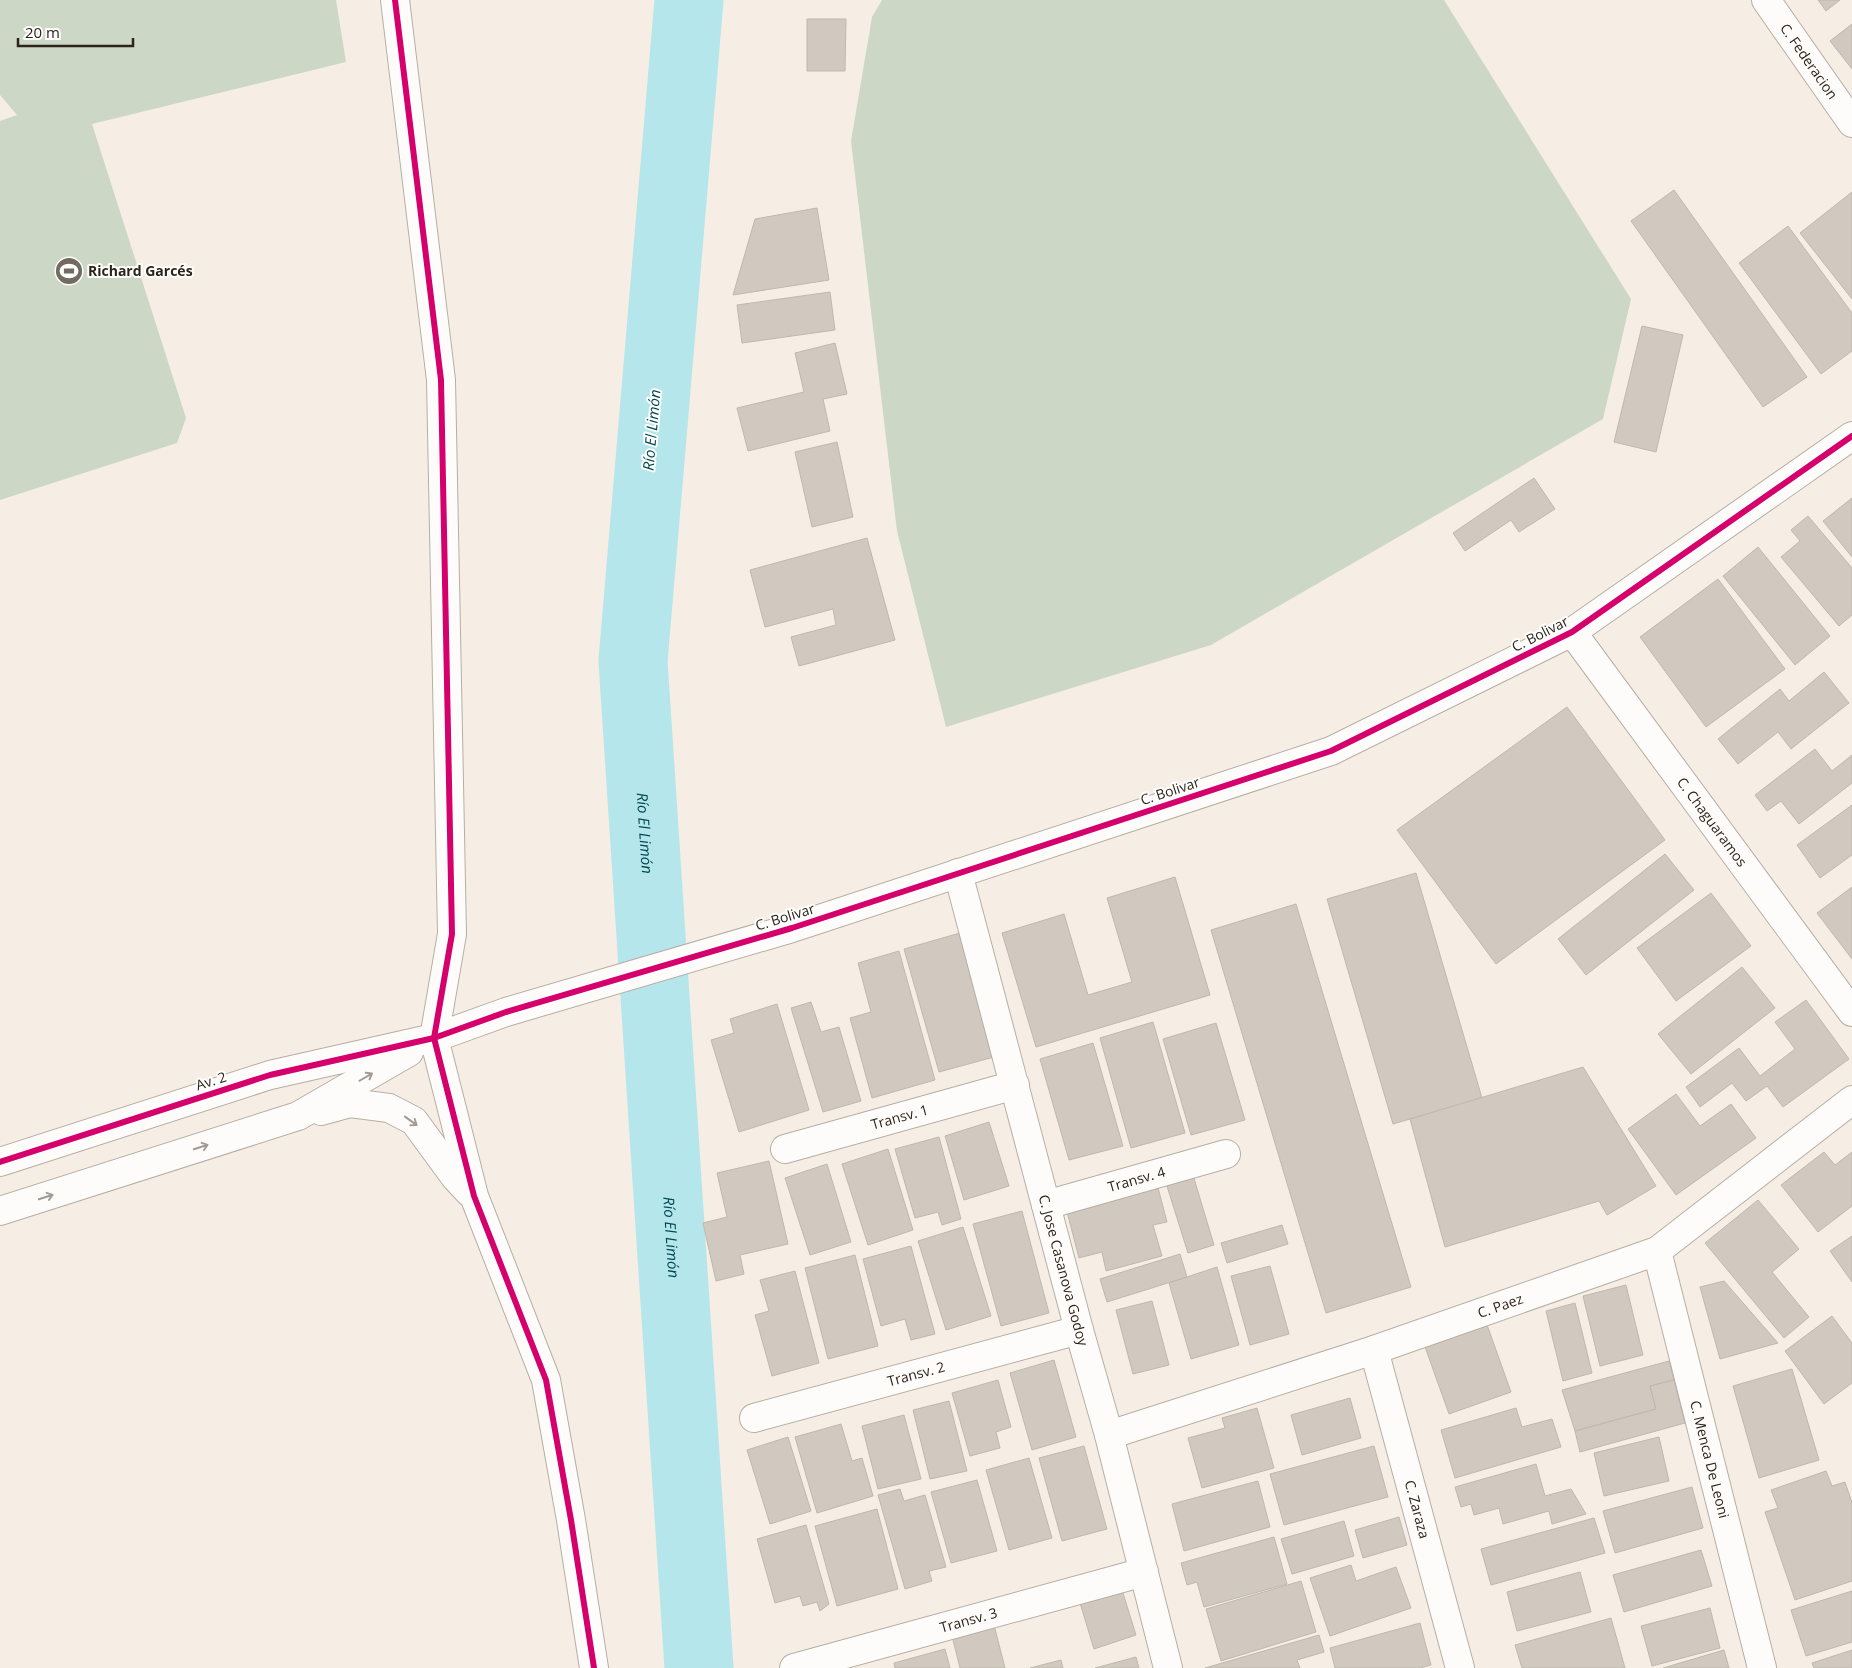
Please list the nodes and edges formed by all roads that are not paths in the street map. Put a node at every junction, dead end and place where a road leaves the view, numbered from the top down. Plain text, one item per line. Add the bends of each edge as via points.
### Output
1 (395, 0) edge
2 (1766, 0) edge
3 (1852, 123) edge
4 (1852, 436) edge
5 (1572, 632) junction
6 (958, 873) junction
7 (1852, 1012) edge
8 (434, 1038) junction
9 (1015, 1085) junction
10 (1852, 1100) edge
11 (298, 1116) junction
12 (784, 1149) dead end
13 (1226, 1154) dead end
14 (0, 1162) edge
15 (474, 1196) junction
16 (1046, 1205) junction
17 (0, 1212) edge
18 (1657, 1251) junction
19 (1078, 1330) junction
20 (1374, 1350) junction
21 (754, 1418) dead end
22 (1109, 1435) junction
23 (1144, 1572) junction
24 (594, 1668) edge
25 (794, 1668) edge
26 (1168, 1668) edge
27 (1460, 1668) edge
28 (1762, 1668) edge

1 - 8 street via 441,380 452,934
2 - 3 street, C. Federacion
4 - 5 street, C. Bolivar
5 - 6 street, C. Bolivar via 1331,751
5 - 7 street, C. Chaguaramos
6 - 8 street, C. Bolivar via 792,928 514,1010
6 - 9 street, C. Jose Casanova Godoy
11 -> 8 street
8 - 14 street, Av. 2 via 270,1075
8 - 15 street
9 - 12 street, Transv. 1
9 - 16 street, C. Jose Casanova Godoy
10 - 18 street, C. Paez
11 -> 15 street via 350,1103 389,1108 414,1121 455,1177
17 -> 11 street
13 - 16 street, Transv. 4
15 - 24 street via 546,1380
16 - 19 street, C. Jose Casanova Godoy
18 - 20 street, C. Paez
18 - 28 street, C. Menca De Leoni
19 - 21 street, Transv. 2
19 - 22 street, C. Jose Casanova Godoy
20 - 22 street, C. Paez
20 - 27 street, C. Zaraza
22 - 23 street, C. Jose Casanova Godoy
23 - 25 street, Transv. 3
23 - 26 street, C. Jose Casanova Godoy

